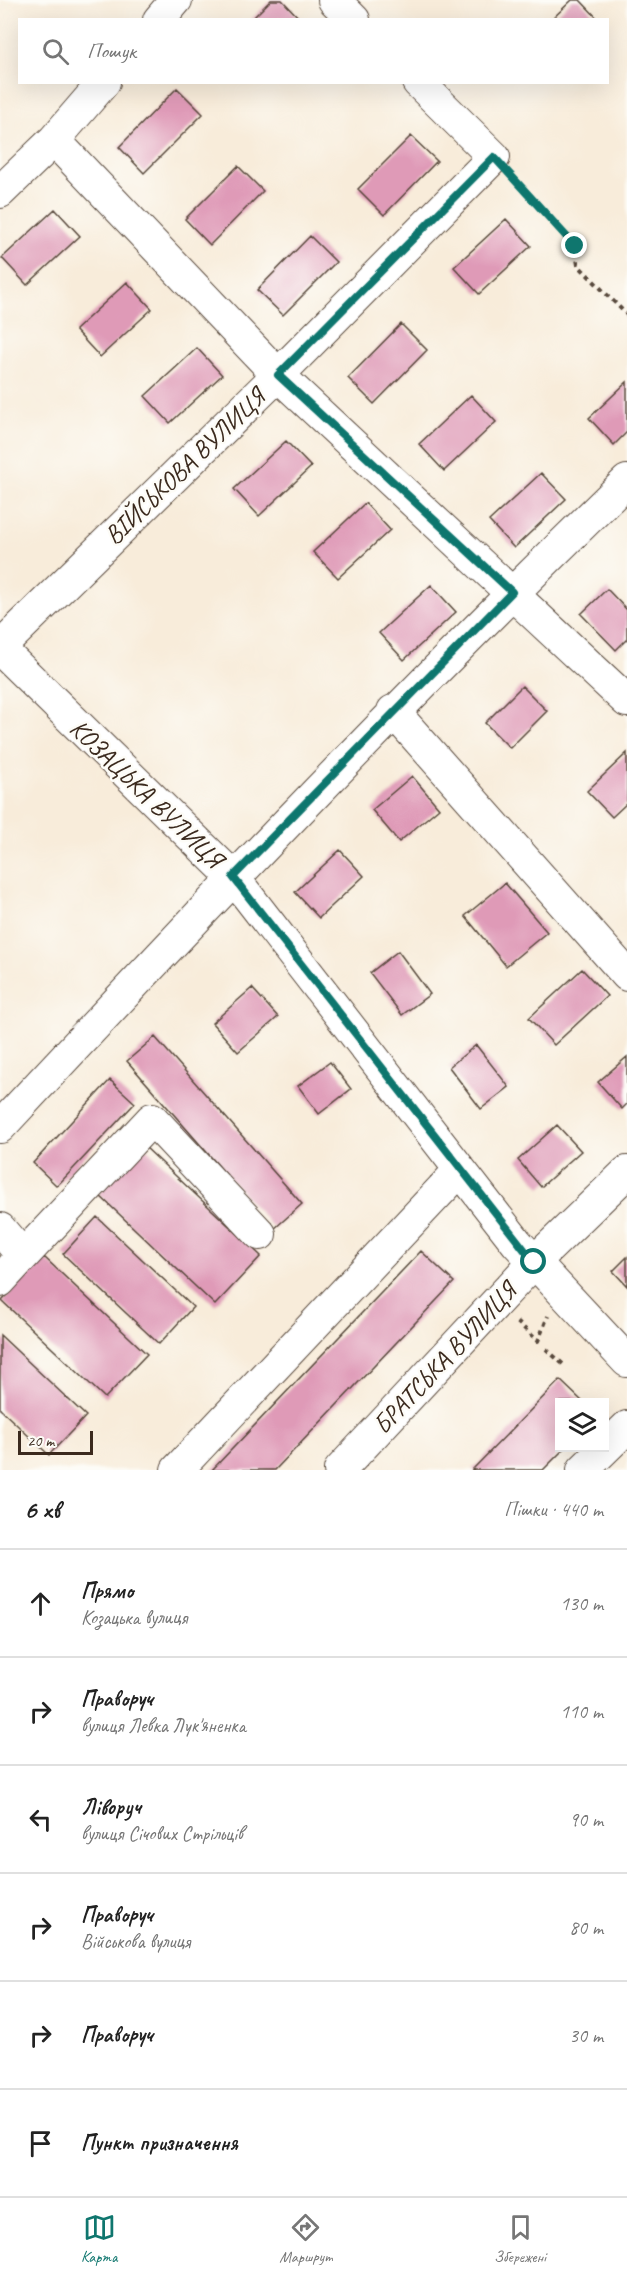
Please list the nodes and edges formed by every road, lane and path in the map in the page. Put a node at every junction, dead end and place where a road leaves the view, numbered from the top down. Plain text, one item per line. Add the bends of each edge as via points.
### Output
1 (176, 0) edge
2 (334, 0) edge
3 (161, 18) edge
4 (352, 18) edge
5 (102, 84) edge
6 (420, 84) edge
7 (54, 140) junction
8 (494, 157) junction
9 (0, 192) edge
10 (627, 315) edge
11 (278, 375) junction
12 (627, 481) edge
13 (512, 592) junction
14 (0, 648) edge
15 (627, 701) edge
16 (393, 711) junction
17 (233, 877) junction
18 (627, 975) edge
19 (0, 1127) edge
20 (460, 1170) junction
21 (627, 1172) edge
22 (0, 1229) edge
23 (260, 1234) dead end
24 (23, 1256) junction
25 (534, 1262) junction
26 (0, 1281) edge
27 (548, 1316) dead end
28 (514, 1319) dead end
29 (546, 1349) dead end
30 (627, 1361) edge
31 (563, 1364) dead end
32 (627, 1427) edge
33 (177, 1470) edge
34 (340, 1470) edge
35 (583, 1470) edge

1 - 3 street
2 - 4 street
5 - 7 street
6 - 8 street
7 - 9 street
7 - 11 street
8 - 10 path via 575,246 578,265
8 - 11 street, ВІЙСЬКОВА ВУЛИЦЯ
11 - 13 street
11 - 14 street, ВІЙСЬКОВА ВУЛИЦЯ
12 - 13 street
13 - 15 street
13 - 16 street
14 - 17 street, КОЗАЦЬКА ВУЛИЦЯ
16 - 17 street
16 - 18 street
17 - 19 street
17 - 20 street, КОЗАЦЬКА ВУЛИЦЯ
20 - 25 street, КОЗАЦЬКА ВУЛИЦЯ
20 - 33 street
21 - 25 street, БРАТСЬКА ВУЛИЦЯ
22 - 24 street
23 - 24 street via 152,1119
24 - 26 street
25 - 30 street, КОЗАЦЬКА ВУЛИЦЯ
25 - 34 street, БРАТСЬКА ВУЛИЦЯ
27 - 28 path via 538,1341
29 - 31 path
32 - 35 street

